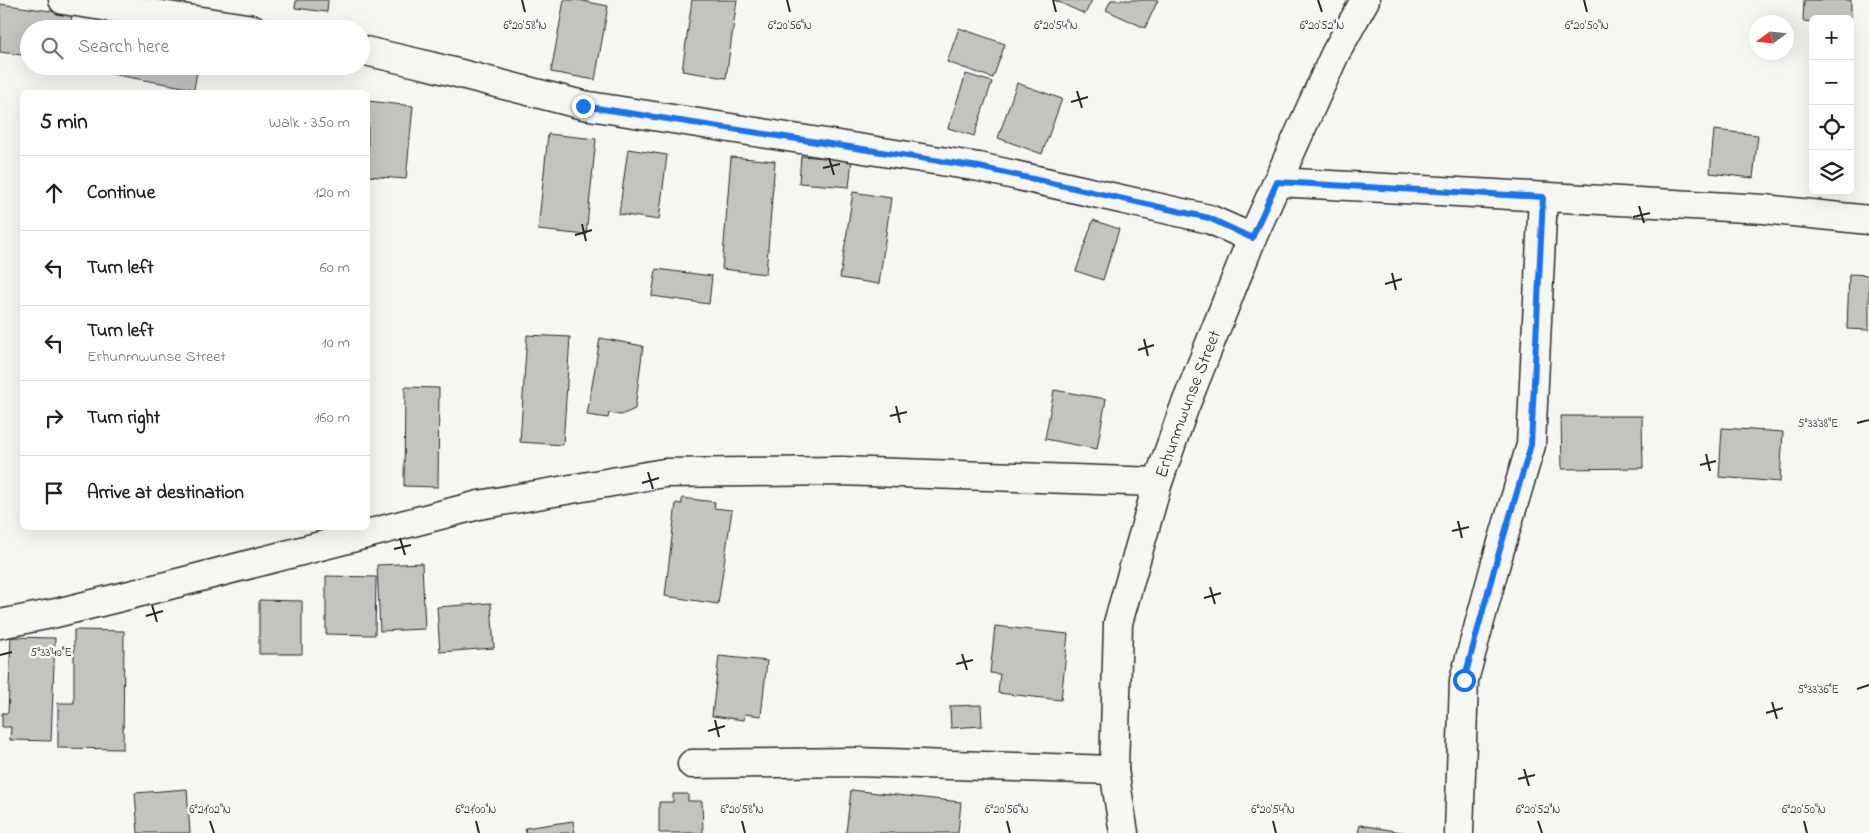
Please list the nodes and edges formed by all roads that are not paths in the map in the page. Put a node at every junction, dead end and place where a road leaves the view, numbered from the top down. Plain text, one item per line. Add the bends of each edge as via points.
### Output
1 (63, 0) edge
2 (1365, 0) edge
3 (194, 20) edge
4 (370, 52) edge
5 (1277, 182) junction
6 (1543, 197) junction
7 (1869, 220) edge
8 (1252, 238) junction
9 (1158, 482) junction
10 (0, 624) edge
11 (692, 764) dead end
12 (1114, 770) junction
13 (1124, 833) edge
14 (1459, 833) edge

1 - 3 street
2 - 5 street, Erhunmwunse Street via 1335,54
4 - 8 street via 583,106 979,167 1209,218
5 - 6 street
5 - 8 street, Erhunmwunse Street
6 - 7 street via 1764,210
6 - 14 street via 1531,445 1464,680
8 - 9 street, Erhunmwunse Street
9 - 10 street via 840,471 664,473 479,505 124,597
9 - 12 street, Erhunmwunse Street via 1118,623
11 - 12 street via 856,762
12 - 13 street, Erhunmwunse Street

